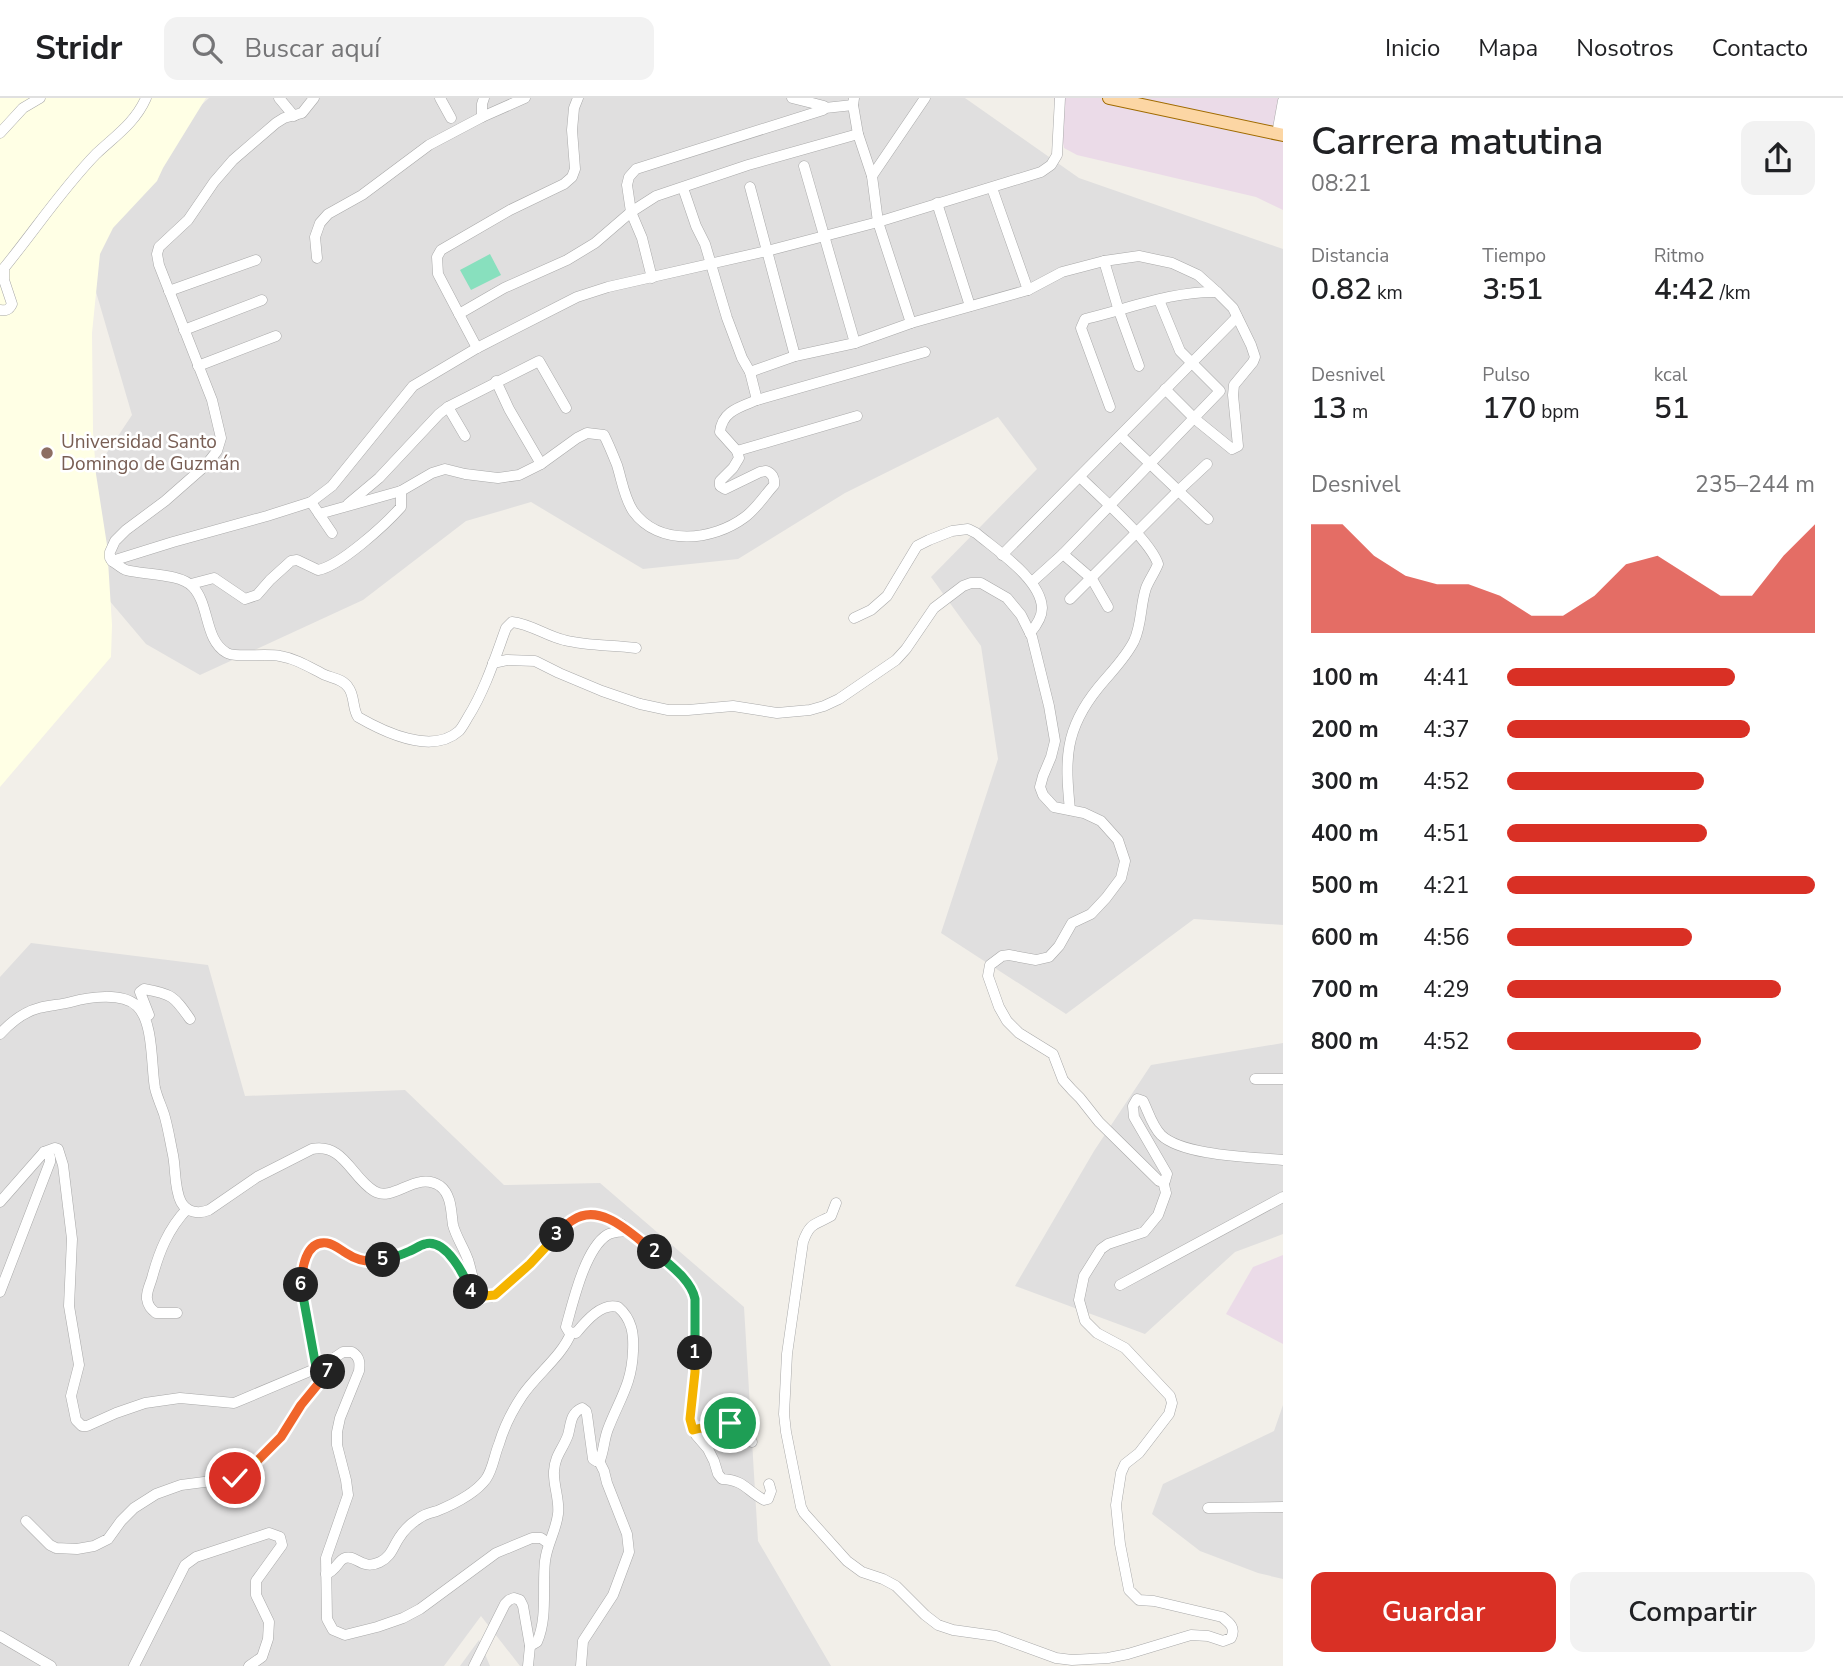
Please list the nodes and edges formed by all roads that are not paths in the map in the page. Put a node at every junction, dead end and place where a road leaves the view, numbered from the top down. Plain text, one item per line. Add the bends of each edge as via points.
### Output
1 (40, 98) edge
2 (146, 98) edge
3 (279, 98) edge
4 (440, 98) edge
5 (484, 98) edge
6 (525, 98) edge
7 (578, 98) edge
8 (792, 98) edge
9 (925, 98) edge
10 (1060, 98) edge
11 (1110, 98) edge
12 (310, 100) edge
13 (1283, 101) edge
14 (854, 102) edge
15 (825, 108) junction
16 (294, 116) junction
17 (482, 117) junction
18 (451, 118) dead end
19 (0, 134) edge
20 (858, 134) junction
21 (1280, 135) edge
22 (804, 166) dead end
23 (872, 176) junction
24 (750, 187) dead end
25 (682, 188) junction
26 (992, 188) junction
27 (937, 203) junction
28 (631, 212) junction
29 (878, 222) junction
30 (824, 236) junction
31 (768, 251) junction
32 (317, 258) dead end
33 (256, 260) dead end
34 (1104, 261) junction
35 (711, 263) junction
36 (652, 278) junction
37 (1028, 290) junction
38 (169, 291) junction
39 (1217, 292) junction
40 (262, 300) dead end
41 (1159, 300) junction
42 (970, 306) junction
43 (0, 310) edge
44 (1119, 311) junction
45 (459, 314) junction
46 (1237, 317) junction
47 (911, 323) junction
48 (184, 330) junction
49 (276, 336) dead end
50 (855, 343) junction
51 (477, 348) junction
52 (925, 352) dead end
53 (795, 356) junction
54 (1192, 363) junction
55 (198, 366) junction
56 (1139, 366) dead end
57 (750, 372) junction
58 (496, 381) junction
59 (1165, 390) junction
60 (757, 400) junction
61 (448, 407) junction
62 (1111, 407) dead end
63 (566, 408) dead end
64 (857, 416) dead end
65 (1195, 419) junction
66 (465, 436) dead end
67 (1121, 436) junction
68 (737, 451) junction
69 (1150, 463) junction
70 (541, 464) junction
71 (1207, 464) dead end
72 (1081, 478) junction
73 (401, 491) junction
74 (1178, 491) junction
75 (312, 502) junction
76 (1109, 506) junction
77 (344, 507) junction
78 (319, 514) junction
79 (1208, 519) dead end
80 (332, 533) dead end
81 (1136, 533) junction
82 (1063, 554) junction
83 (1002, 555) junction
84 (112, 561) junction
85 (1092, 579) junction
86 (1032, 582) junction
87 (191, 584) junction
88 (1070, 599) dead end
89 (1108, 607) dead end
90 (854, 618) dead end
91 (1030, 633) junction
92 (636, 648) dead end
93 (493, 663) junction
94 (1070, 810) junction
95 (190, 1019) dead end
96 (0, 1034) edge
97 (150, 1043) junction
98 (1255, 1079) dead end
99 (1283, 1079) edge
100 (44, 1152) junction
101 (1283, 1160) edge
102 (1163, 1181) junction
103 (1283, 1197) edge
104 (0, 1202) edge
105 (836, 1203) dead end
106 (187, 1209) junction
107 (629, 1231) junction
108 (1120, 1285) dead end
109 (0, 1292) edge
110 (484, 1296) junction
111 (177, 1313) dead end
112 (571, 1333) junction
113 (333, 1360) junction
114 (317, 1368) junction
115 (693, 1430) junction
116 (752, 1443) dead end
117 (598, 1461) junction
118 (769, 1484) dead end
119 (1283, 1507) edge
120 (1208, 1508) dead end
121 (26, 1521) dead end
122 (548, 1543) junction
123 (326, 1574) junction
124 (0, 1636) edge
125 (530, 1646) junction
126 (51, 1666) edge
127 (134, 1666) edge
128 (249, 1666) edge
129 (474, 1666) edge
130 (528, 1666) edge
131 (581, 1666) edge

1 - 19 street via 23,108
2 - 43 street via 129,126 96,154 4,268 12,304 10,309
3 - 16 street
4 - 18 street
5 - 17 street
6 - 17 street
7 - 45 street via 572,130 572,177 441,250 437,257 438,274
8 - 15 street
9 - 23 street
10 - 26 street via 1057,155 1051,165
11 - 21 main road
12 - 16 street via 302,113
13 - 21 street
14 - 15 street
14 - 20 street
15 - 28 street via 636,169 628,185
16 - 38 street via 276,123 233,160 188,220 159,247 159,265
17 - 32 street via 429,145 328,214 315,237
20 - 23 street
20 - 25 street
22 - 30 street
23 - 29 street
24 - 31 street
25 - 28 street via 656,196
25 - 35 street
26 - 27 street
26 - 37 street
27 - 29 street
27 - 42 street
28 - 36 street
28 - 45 street via 567,260
29 - 30 street
29 - 47 street
30 - 31 street
30 - 50 street
31 - 35 street
31 - 53 street
33 - 38 street
34 - 37 street via 1062,272
34 - 39 street via 1139,256 1172,263 1198,275
34 - 44 street
35 - 36 street
35 - 57 street
36 - 51 street via 577,297
37 - 42 street
38 - 48 street
39 - 41 street
39 - 46 street
40 - 48 street
41 - 44 street
41 - 54 street via 1180,351
42 - 47 street
44 - 56 street
44 - 62 street via 1085,319 1081,328
45 - 51 street
46 - 54 street
46 - 65 street via 1255,357 1234,385 1238,446 1232,449
47 - 50 street
48 - 55 street
49 - 55 street
50 - 53 street
51 - 75 street via 414,386 332,486
52 - 60 street
53 - 57 street
54 - 59 street
54 - 65 street via 1220,391
55 - 84 street via 218,420 221,438 217,451 115,541
57 - 60 street
58 - 61 street
58 - 63 street via 540,361
58 - 70 street
59 - 65 street
59 - 67 street
60 - 68 street via 726,415 720,425 720,432
61 - 66 street
61 - 77 street
64 - 68 street
65 - 69 street
67 - 69 street
67 - 72 street
68 - 70 street via 739,461 720,481 721,488 766,471 774,485 742,519 693,537 661,533 644,523 625,496 604,435 587,433
69 - 74 street
69 - 76 street
70 - 73 street via 519,475 498,478 445,469
71 - 74 street
72 - 76 street
72 - 83 street
73 - 77 street
73 - 87 street via 401,507 395,514 322,570 291,561 257,595 244,599 214,578
74 - 79 street
74 - 81 street
75 - 78 street
75 - 84 street
76 - 81 street
76 - 82 street
77 - 78 street
78 - 80 street
81 - 85 street
81 - 94 street via 1158,564 1146,590 1133,644 1074,727 1068,749
82 - 85 street
82 - 86 street
83 - 86 street
83 - 90 street via 968,530 929,540 917,546 887,596
84 - 87 street via 124,569
85 - 88 street
85 - 89 street
86 - 91 street via 1042,606 1041,617
87 - 93 street via 220,649 230,655 278,655 300,661 344,682 358,717 411,740 428,743 460,730
91 - 93 street via 1007,598 986,585 971,583 934,608 896,660 846,694 817,708 777,713 733,706 668,710 602,691 535,661
91 - 94 street via 1055,741 1040,788 1051,805
92 - 93 street via 565,640 512,622
94 - 102 street via 1095,817 1115,836 1124,856 1121,878 1096,910 1072,923 1049,957 1002,956 990,965 988,976 1007,1021 1053,1054 1063,1080 1099,1122
95 - 97 street via 177,1000 141,990 150,1017
96 - 97 street via 32,1010 103,997 137,1006
97 - 106 street via 155,1090 169,1134 177,1189
98 - 99 street
100 - 104 street
100 - 109 street via 50,1163
100 - 114 street via 55,1149 60,1153 71,1226 69,1306 79,1365 71,1396 79,1425 170,1399 234,1404
101 - 102 street via 1206,1153 1164,1138 1143,1101 1137,1099 1134,1117 1166,1172
102 - 105 street via 1166,1192 1158,1215 1144,1231 1101,1249 1084,1276 1079,1300 1085,1321 1125,1348 1172,1403 1169,1414 1121,1473 1116,1505 1129,1592 1139,1600 1222,1617 1233,1633 1223,1641 1185,1635 1099,1659 1056,1658 996,1636 938,1625 896,1586 851,1565 804,1513 785,1422 787,1354 803,1242 809,1227 831,1216
103 - 108 street
106 - 110 street via 209,1210 269,1170 312,1149 330,1149 376,1192 391,1193 421,1182 444,1190 477,1289
106 - 111 street via 161,1248 146,1295 156,1313
107 - 110 street via 607,1218 587,1215 572,1220 521,1273 495,1295
107 - 112 street via 610,1233 597,1245 572,1305 566,1326
107 - 115 street via 678,1272 695,1296
110 - 114 street via 473,1298 455,1262 435,1244 374,1262 353,1257 330,1243 316,1245 306,1256 301,1289
112 - 117 street via 613,1305 621,1308 633,1333 631,1376
112 - 123 street via 513,1410 481,1485 450,1506 416,1520 381,1562 368,1565 345,1558
113 - 114 street
113 - 121 street via 281,1437 235,1478 181,1485 156,1494 134,1508 108,1539 94,1546 56,1548
113 - 123 street via 349,1351 360,1363 338,1425 337,1445 348,1496 327,1551
115 - 116 street via 737,1422
115 - 118 street via 722,1479 734,1479 764,1500 770,1495
117 - 122 street via 593,1457 586,1411 579,1408 557,1454 554,1471 559,1511
117 - 131 street via 627,1534 629,1552 613,1595 583,1641
119 - 120 street
122 - 123 street via 533,1538 496,1553 420,1609 350,1635 337,1633 328,1623
122 - 125 street via 541,1627 537,1642
124 - 126 street
125 - 129 street via 523,1606 514,1598 506,1604
125 - 130 street
127 - 128 street via 185,1565 269,1533 280,1537 282,1545 256,1581 256,1595 269,1622 268,1639 262,1657

